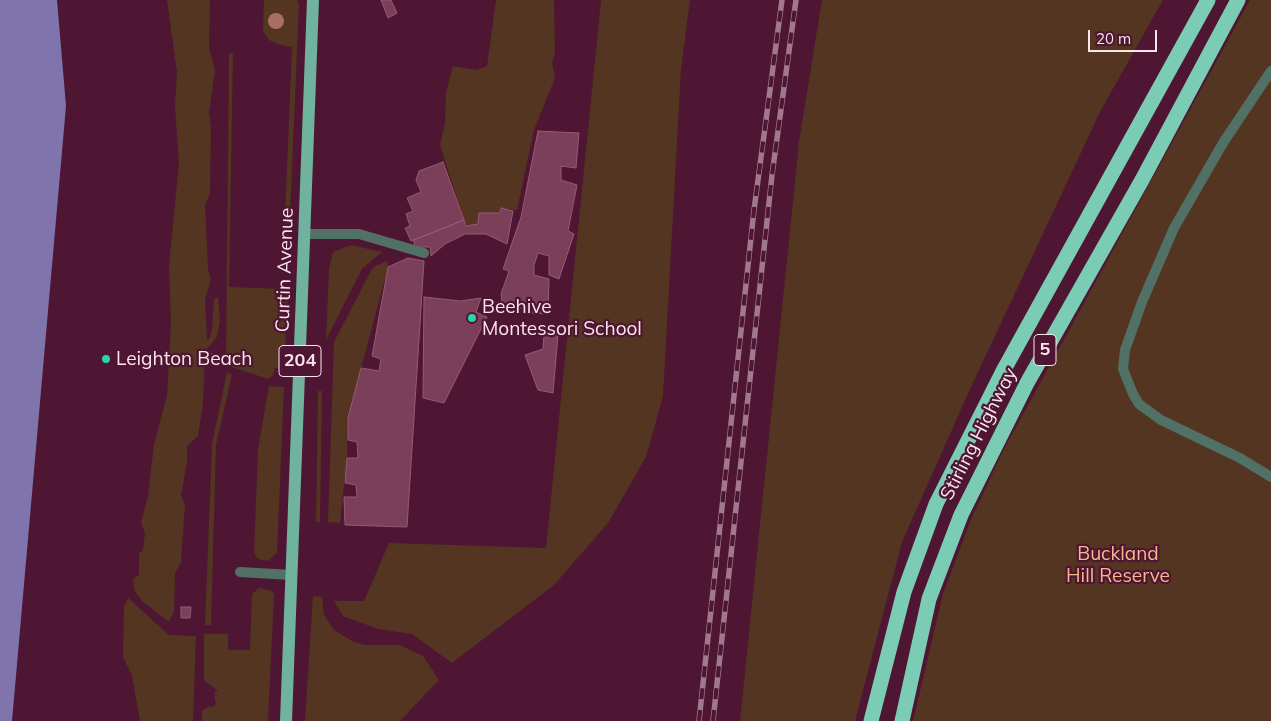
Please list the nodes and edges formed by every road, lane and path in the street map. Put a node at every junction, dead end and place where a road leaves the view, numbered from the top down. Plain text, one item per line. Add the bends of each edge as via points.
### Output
1 (313, 0) edge
2 (1208, 0) edge
3 (1238, 0) edge
4 (1271, 71) edge
5 (305, 234) junction
6 (424, 254) dead end
7 (1271, 477) edge
8 (240, 572) dead end
9 (292, 575) junction
10 (286, 721) edge
11 (870, 721) edge
12 (902, 721) edge

1 - 5 main road, Curtin Avenue / 204
2 - 11 highway, Stirling Highway / 5 via 1002,373 936,504 904,592
3 - 12 highway, Stirling Highway / 5 via 1142,180 1027,384 960,515 929,600
4 - 7 lane via 1223,143 1174,228 1142,302 1125,350 1123,369 1139,404 1161,420 1240,458
5 - 6 lane via 359,234
5 - 9 main road, Curtin Avenue / 204
8 - 9 lane
9 - 10 main road, Curtin Avenue / 204

